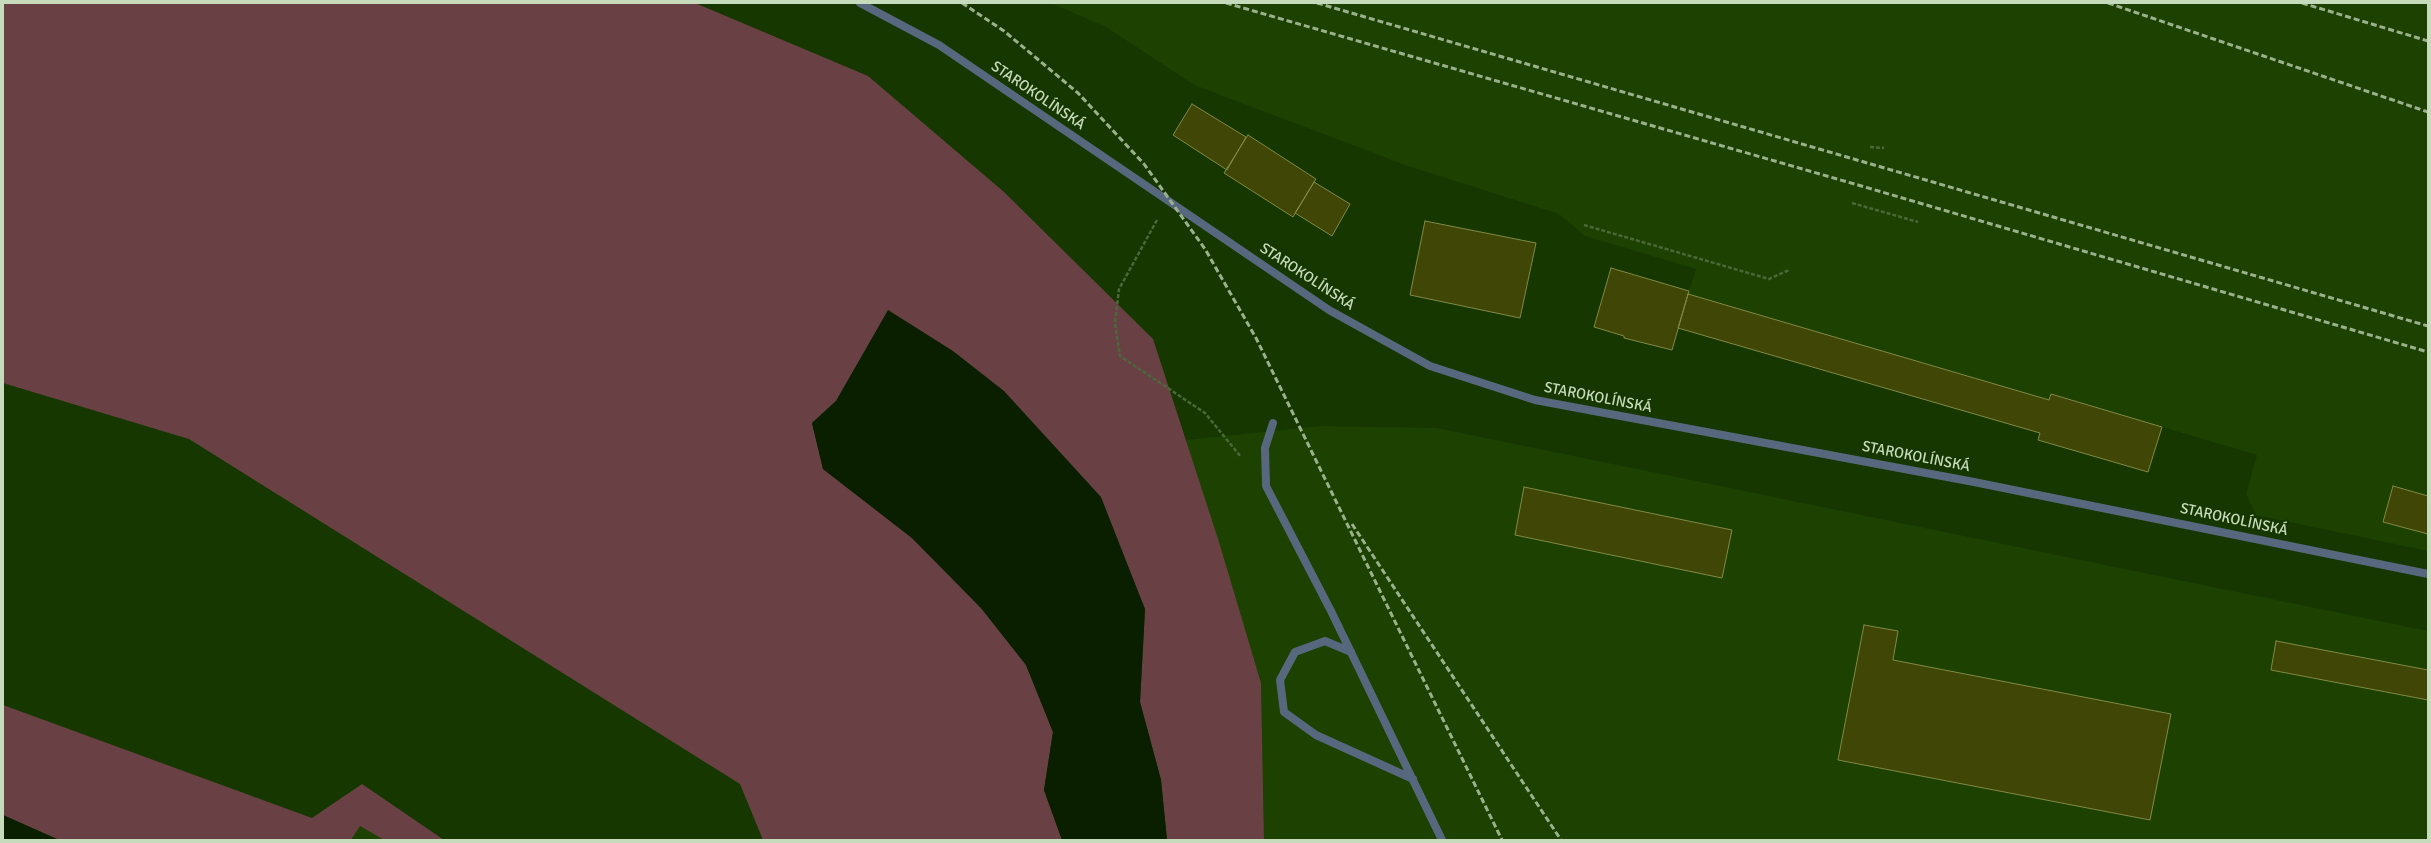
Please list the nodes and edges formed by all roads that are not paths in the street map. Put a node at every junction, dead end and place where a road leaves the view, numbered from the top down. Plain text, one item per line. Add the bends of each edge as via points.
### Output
1 (860, 3) edge
2 (1273, 423) dead end
3 (2428, 574) edge
4 (1351, 652) junction
5 (1413, 779) junction
6 (1442, 840) edge

1 - 3 street, STAROKOLÍNSKÁ via 939,45 1329,310 1430,366 1535,400 1981,483
2 - 4 street via 1265,448 1266,486
4 - 5 street
4 - 5 street via 1325,641 1295,652 1280,680 1284,712 1316,735
5 - 6 street

